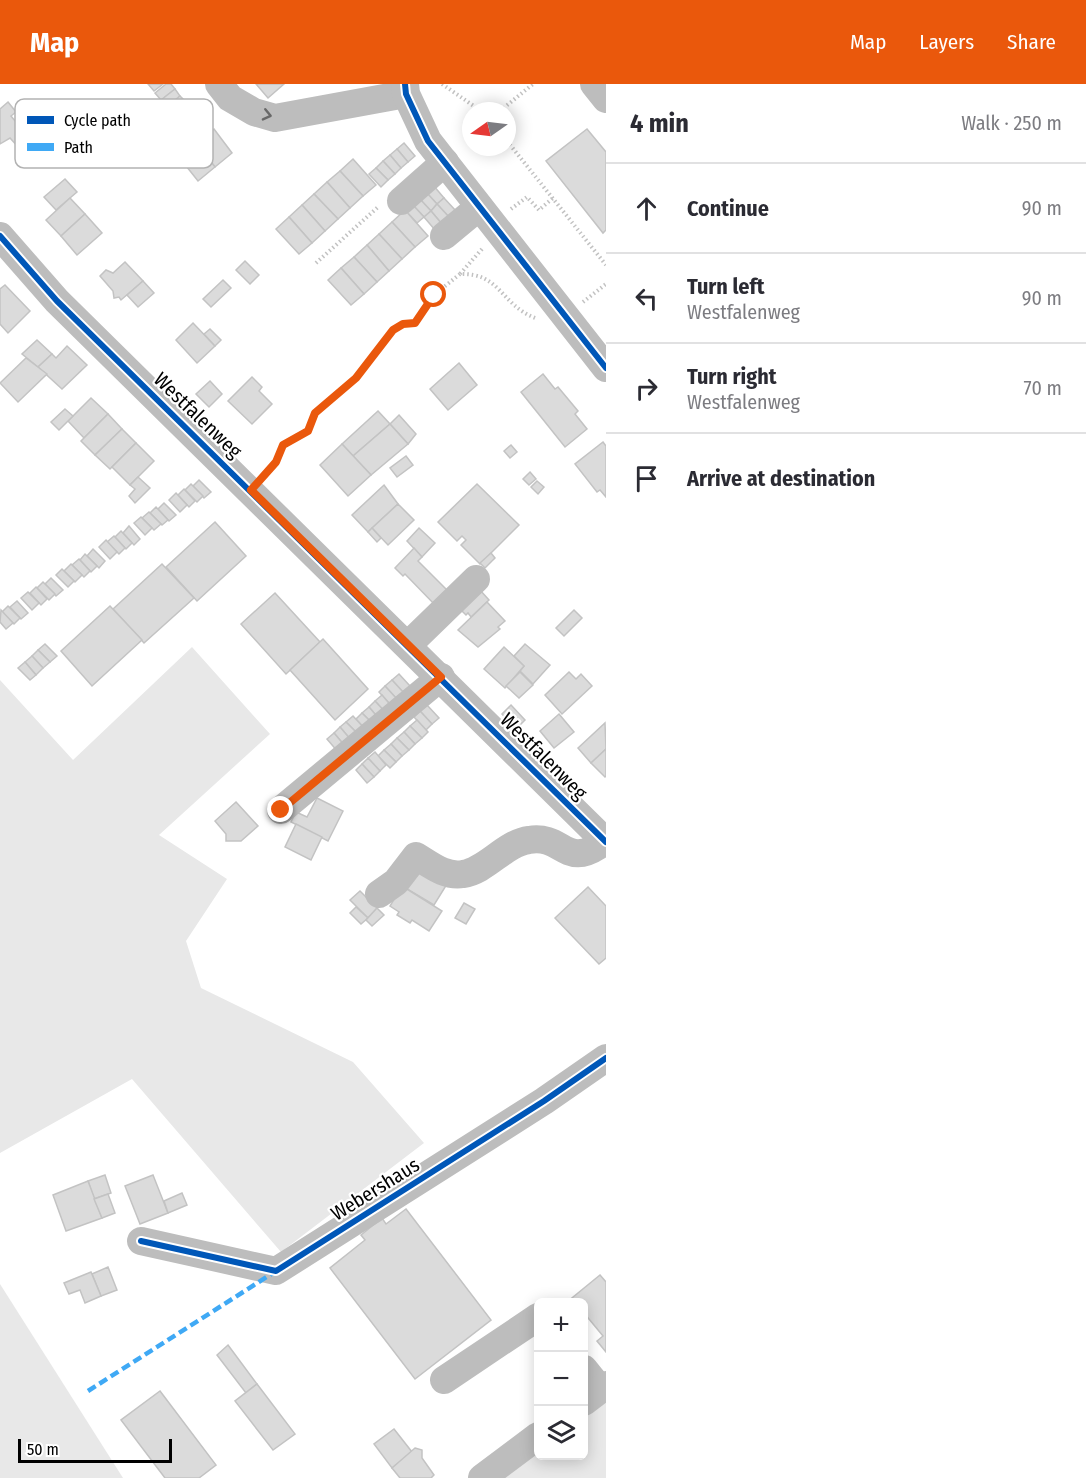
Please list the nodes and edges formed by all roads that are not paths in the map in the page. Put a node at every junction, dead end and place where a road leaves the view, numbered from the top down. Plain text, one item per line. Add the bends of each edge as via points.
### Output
1 (219, 84) edge
2 (594, 84) edge
3 (405, 89) edge
4 (606, 99) edge
5 (445, 162) junction
6 (401, 201) road end
7 (491, 222) junction
8 (0, 236) edge
9 (444, 236) dead end
10 (606, 368) edge
11 (476, 579) dead end
12 (408, 645) junction
13 (441, 677) junction
14 (281, 810) dead end
15 (605, 842) edge
16 (379, 894) dead end
17 (606, 1058) edge
18 (141, 1241) dead end
19 (534, 1320) edge
20 (444, 1380) dead end
21 (534, 1439) edge
22 (482, 1478) edge

1 -> 3 street via 230,98 254,112 275,118
2 - 4 street
3 - 5 street via 428,141
5 - 6 street
5 - 7 street
7 - 9 street
7 - 10 street
8 - 12 street, Westfalenweg via 57,301
11 - 12 street
12 - 13 street, Westfalenweg
13 - 14 street
13 - 15 street, Westfalenweg
15 - 16 street, Westfalenweg via 590,853 574,855 540,839 525,840 464,874 445,874 416,856 396,882
17 - 18 street, Webershaus via 276,1271
19 - 20 street
21 - 22 street

